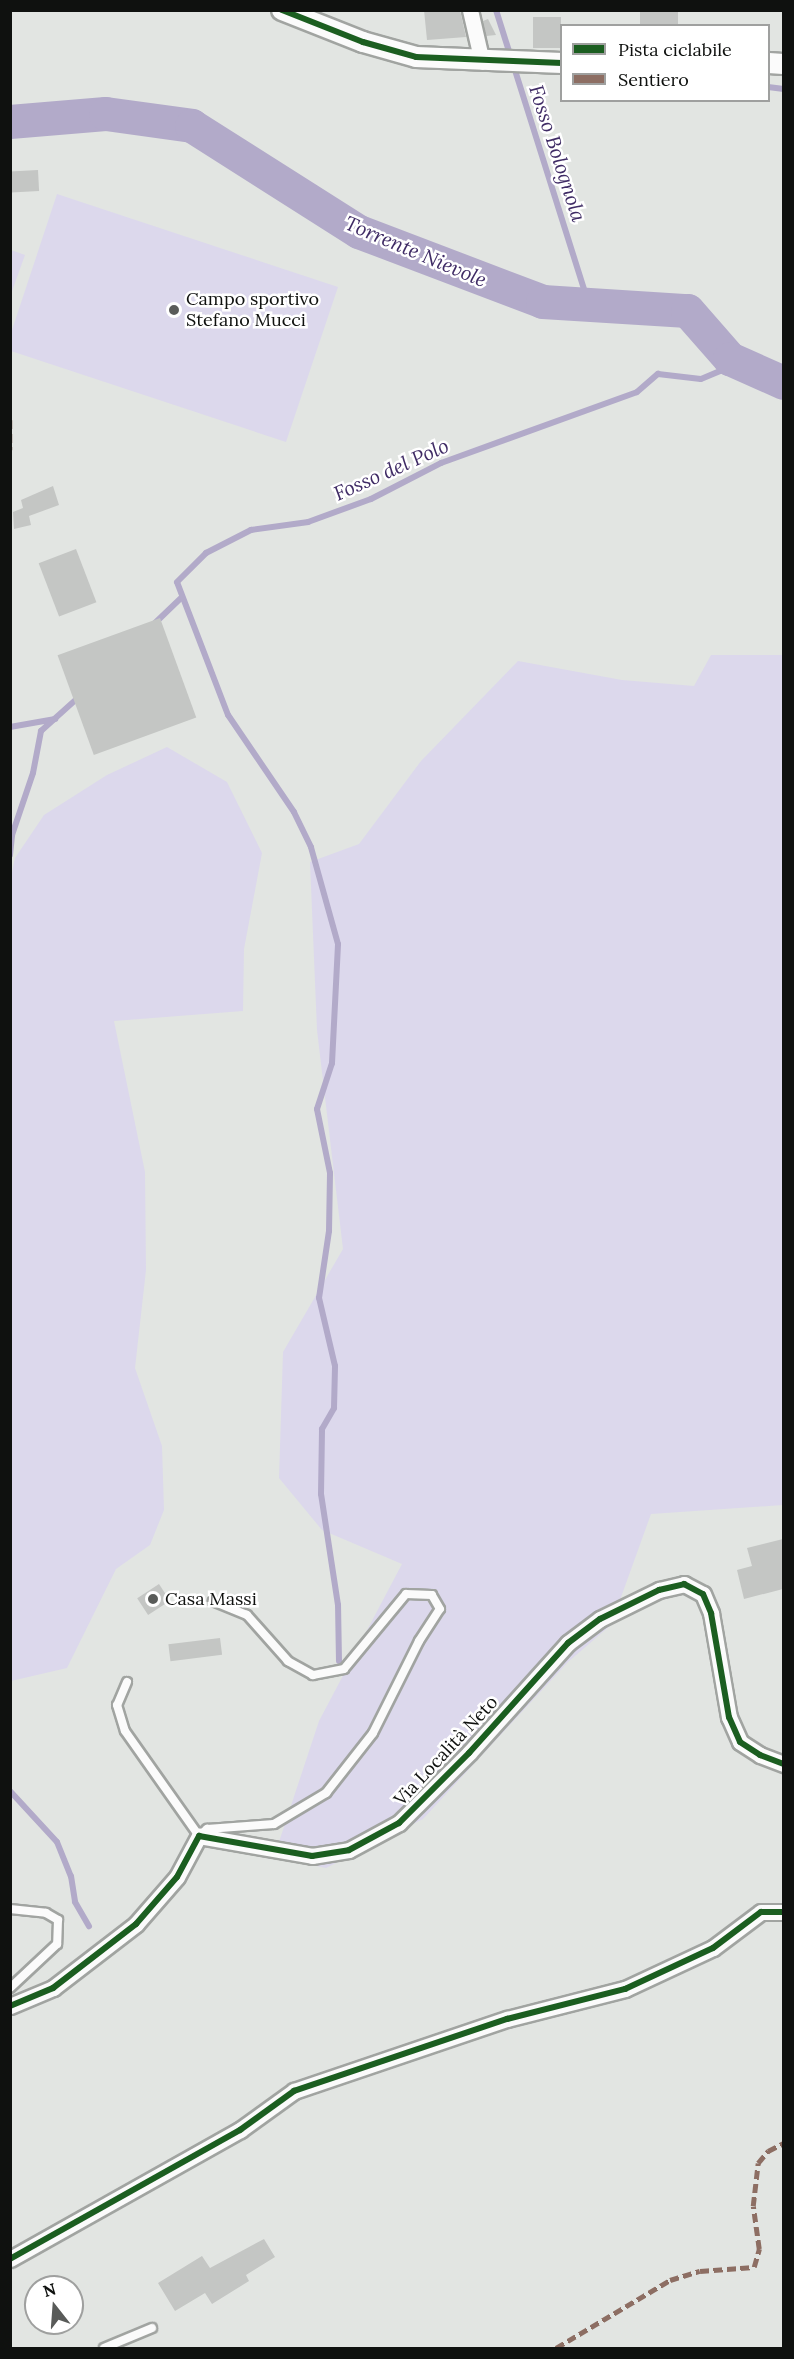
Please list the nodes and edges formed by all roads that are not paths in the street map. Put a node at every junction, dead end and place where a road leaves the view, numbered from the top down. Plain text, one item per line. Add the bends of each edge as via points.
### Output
1 (282, 10) edge
2 (470, 10) edge
3 (490, 62) junction
4 (560, 63) edge
5 (213, 1601) dead end
6 (127, 1682) dead end
7 (783, 1764) edge
8 (199, 1836) junction
9 (10, 1909) edge
10 (783, 1912) edge
11 (10, 1988) edge
12 (10, 2006) edge
13 (10, 2259) edge
14 (152, 2328) dead end
15 (104, 2349) edge

1 - 3 street via 363,42 416,57
2 - 3 street
3 - 4 street
5 - 8 lane via 247,1615 288,1661 313,1675 344,1669 406,1594 432,1595 440,1609 419,1641 374,1733 326,1792 274,1824 207,1829
6 - 8 lane via 117,1705 125,1731
7 - 8 street, Via Località Neto via 741,1742 729,1717 711,1613 703,1594 684,1584 659,1590 600,1619 568,1643 469,1754 399,1822 349,1850 312,1856
8 - 12 street via 177,1877 136,1924 53,1988
9 - 11 lane via 46,1913 58,1920 57,1944
10 - 13 street via 761,1912 713,1948 625,1989 507,2019 294,2091 240,2130
14 - 15 lane

